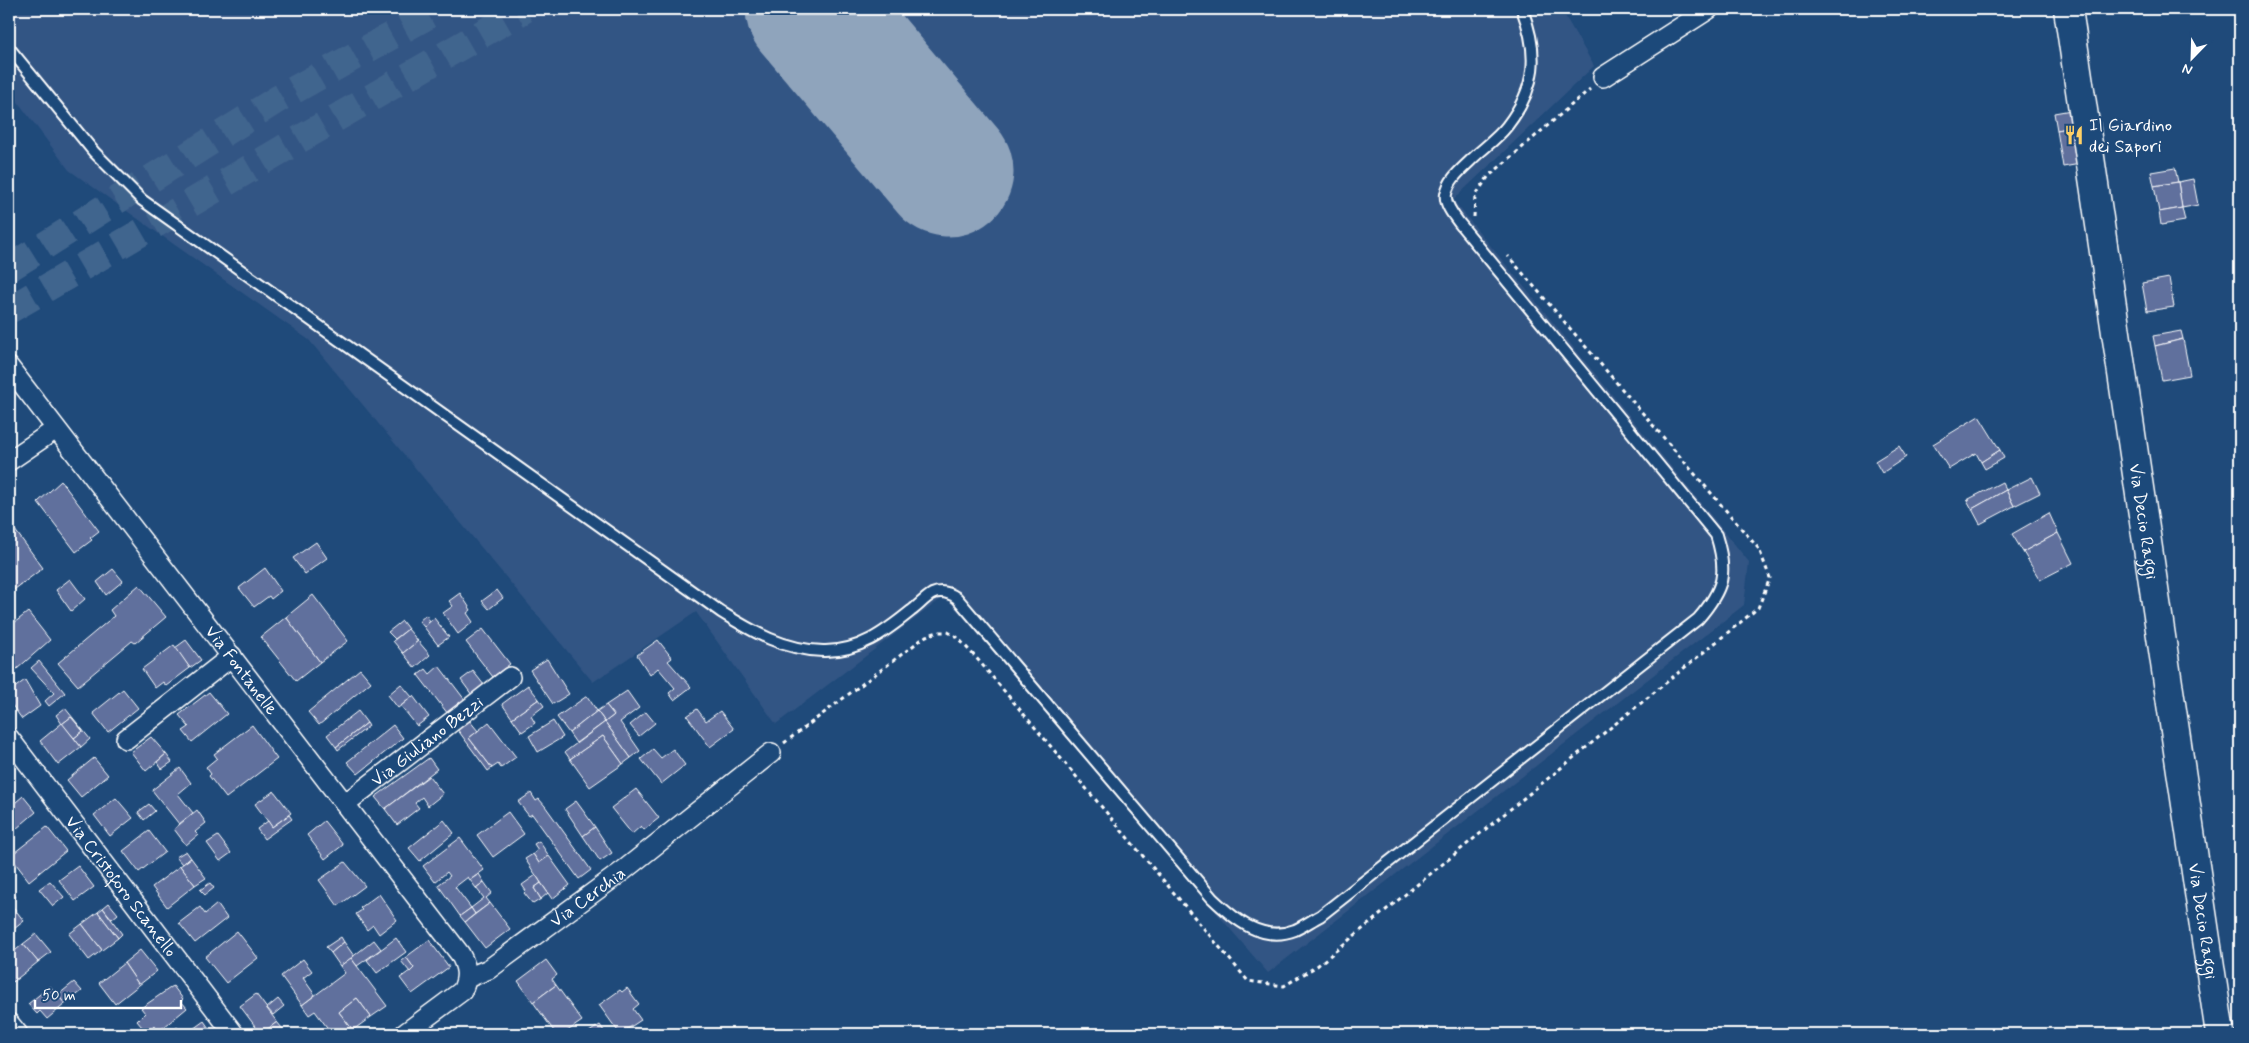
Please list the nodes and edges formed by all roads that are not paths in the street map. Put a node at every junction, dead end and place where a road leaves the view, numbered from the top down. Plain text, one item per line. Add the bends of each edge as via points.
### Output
1 (1522, 9) edge
2 (1709, 9) edge
3 (2068, 9) edge
4 (9, 48) edge
5 (1603, 77) road end
6 (9, 367) edge
7 (56, 429) junction
8 (9, 461) edge
9 (232, 656) junction
10 (510, 677) dead end
11 (9, 738) edge
12 (126, 739) dead end
13 (771, 753) road end
14 (346, 803) junction
15 (467, 978) junction
16 (9, 1023) edge
17 (18, 1034) edge
18 (234, 1034) edge
19 (404, 1034) edge
20 (2220, 1034) edge

1 - 4 lane via 1532,43 1533,65 1528,93 1506,128 1450,182 1446,196 1449,207 1716,535 1724,559 1722,581 1698,619 1374,874 1320,916 1294,930 1274,933 1254,930 1232,918 1212,898 957,598 948,592 933,594 884,633 856,647 824,651 790,648 757,635 142,200 94,152
2 - 5 street
3 - 20 main road, Via Decio Raggi
6 - 7 street, Via Fontanelle
7 - 8 street
7 - 9 street, Via Fontanelle
9 - 12 street
9 - 14 street, Via Fontanelle
10 - 14 street, Via Giuliano Bezzi
11 - 18 street, Via Cristoforo Scanello
13 - 15 street, Via Cerchia via 624,870 489,969
14 - 15 street, Via Fontanelle via 453,943 465,964
15 - 19 street via 456,997
16 - 17 street

